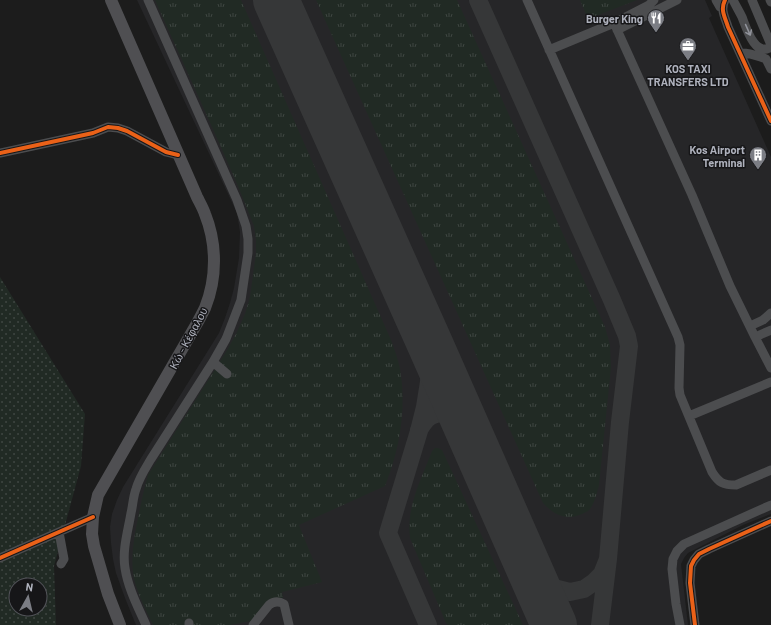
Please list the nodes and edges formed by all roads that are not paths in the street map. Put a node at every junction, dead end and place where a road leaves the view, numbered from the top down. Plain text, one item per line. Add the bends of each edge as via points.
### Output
1 (111, 0) edge
2 (148, 0) edge
3 (527, 0) edge
4 (654, 0) edge
5 (677, 0) edge
6 (716, 0) edge
7 (733, 0) edge
8 (724, 4) edge
9 (753, 4) edge
10 (741, 15) junction
11 (615, 26) junction
12 (771, 46) edge
13 (549, 50) junction
14 (740, 53) junction
15 (769, 60) edge
16 (771, 69) edge
17 (771, 121) edge
18 (0, 153) edge
19 (178, 155) junction
20 (771, 312) edge
21 (750, 326) junction
22 (771, 330) edge
23 (755, 337) junction
24 (213, 362) junction
25 (770, 364) edge
26 (227, 374) dead end
27 (771, 382) edge
28 (689, 416) junction
29 (771, 470) edge
30 (771, 505) edge
31 (93, 517) junction
32 (771, 521) edge
33 (59, 532) junction
34 (0, 558) edge
35 (61, 564) dead end
36 (120, 625) edge
37 (146, 625) edge
38 (253, 625) edge
39 (289, 625) edge
40 (680, 625) edge
41 (695, 625) edge

1 - 19 main road, Κώ - Κέφαλου
2 - 24 street via 237,200 246,226 248,253 241,300
3 - 13 street
4 - 11 street
5 - 11 street
6 - 8 street via 720,7
7 - 10 street
8 - 14 street via 722,12
9 - 10 street
9 - 12 street
10 -> 12 street via 752,41 764,49
11 - 13 street
11 - 21 street
13 - 28 street via 678,337 679,388
14 - 15 street via 746,52
14 - 17 street
15 - 16 street
18 - 19 street via 93,133 108,127 127,131 166,152
19 - 31 main road, Κώ - Κέφαλου via 205,213 213,242 214,268 210,294 205,309 98,495
20 - 21 street via 763,320
21 - 23 street
22 - 23 street
23 - 25 street
24 - 26 street
24 - 37 street via 143,472 136,489 126,538 125,568
27 - 28 street
28 - 29 street via 712,472 719,482 736,485
30 - 40 street via 684,544 677,551 672,569
31 - 33 street
31 - 36 main road, Κώ - Κέφαλου via 94,546
32 - 41 street via 699,554 694,560 690,583
33 - 34 street
33 - 35 street via 64,559
38 - 39 street via 269,605 278,602 285,607

